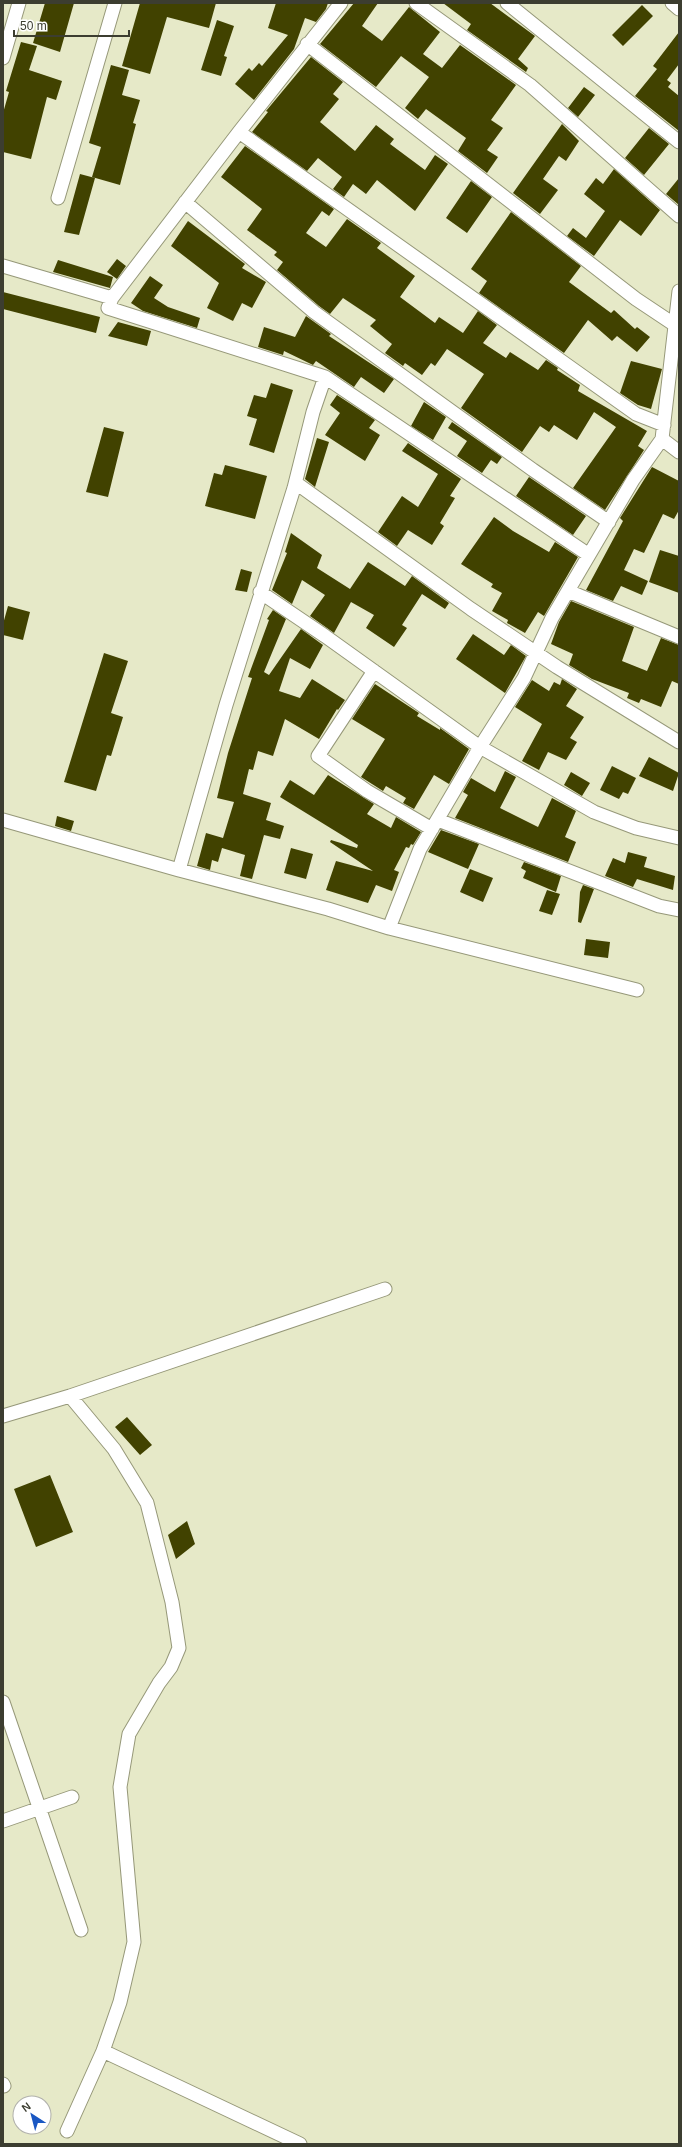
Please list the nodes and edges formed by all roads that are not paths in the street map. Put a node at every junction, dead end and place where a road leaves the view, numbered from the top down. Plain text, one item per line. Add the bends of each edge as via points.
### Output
1 (18, 3) edge
2 (115, 3) edge
3 (341, 3) edge
4 (416, 3) edge
5 (507, 3) edge
6 (672, 3) edge
7 (679, 9) edge
8 (307, 44) junction
9 (3, 58) edge
10 (239, 132) junction
11 (679, 142) edge
12 (58, 198) dead end
13 (185, 202) junction
14 (679, 216) edge
15 (3, 266) edge
16 (679, 291) edge
17 (112, 298) junction
18 (675, 325) junction
19 (325, 377) junction
20 (664, 425) junction
21 (662, 439) junction
22 (679, 452) edge
23 (296, 483) junction
24 (609, 522) junction
25 (589, 555) junction
26 (568, 591) junction
27 (260, 592) junction
28 (679, 637) edge
29 (536, 652) junction
30 (374, 671) junction
31 (679, 742) edge
32 (480, 747) junction
33 (3, 820) edge
34 (435, 825) junction
35 (679, 838) edge
36 (179, 870) junction
37 (679, 910) edge
38 (389, 928) junction
39 (637, 990) dead end
40 (385, 1289) dead end
41 (70, 1396) junction
42 (3, 1416) edge
43 (3, 1702) edge
44 (72, 1797) dead end
45 (40, 1808) junction
46 (3, 1821) edge
47 (81, 1930) dead end
48 (103, 2051) junction
49 (67, 2131) dead end
50 (300, 2144) edge

1 - 9 street
2 - 12 street
3 - 8 street
4 - 14 street via 530,86
5 - 11 street
6 - 7 street
8 - 10 street
8 - 18 street via 636,299
10 - 13 street
10 - 20 street via 636,414
13 - 17 street
13 - 24 street via 314,312 532,470
15 - 17 street
16 - 18 street
17 - 19 street via 108,308
18 - 20 street
19 - 23 street via 313,412
19 - 25 street
20 - 21 street
21 - 22 street
21 - 24 street
23 - 27 street
23 - 29 street
24 - 25 street
25 - 26 street
26 - 28 street
26 - 29 street
27 - 30 street
27 - 36 street
29 - 31 street
29 - 32 street via 524,678
30 - 32 street
30 - 34 street via 318,756 367,791
32 - 34 street
32 - 35 street via 594,812 636,828
33 - 36 street
34 - 37 street via 658,906
34 - 38 street via 420,849
36 - 38 street via 328,909
38 - 39 street
40 - 41 street
41 - 42 street
41 - 48 street via 114,1449 148,1503 172,1602 178,1648 171,1667 129,1734 120,1787 134,1942 120,2002
43 - 45 street
44 - 45 street
45 - 46 street
45 - 47 street
48 - 49 street
48 - 50 street

